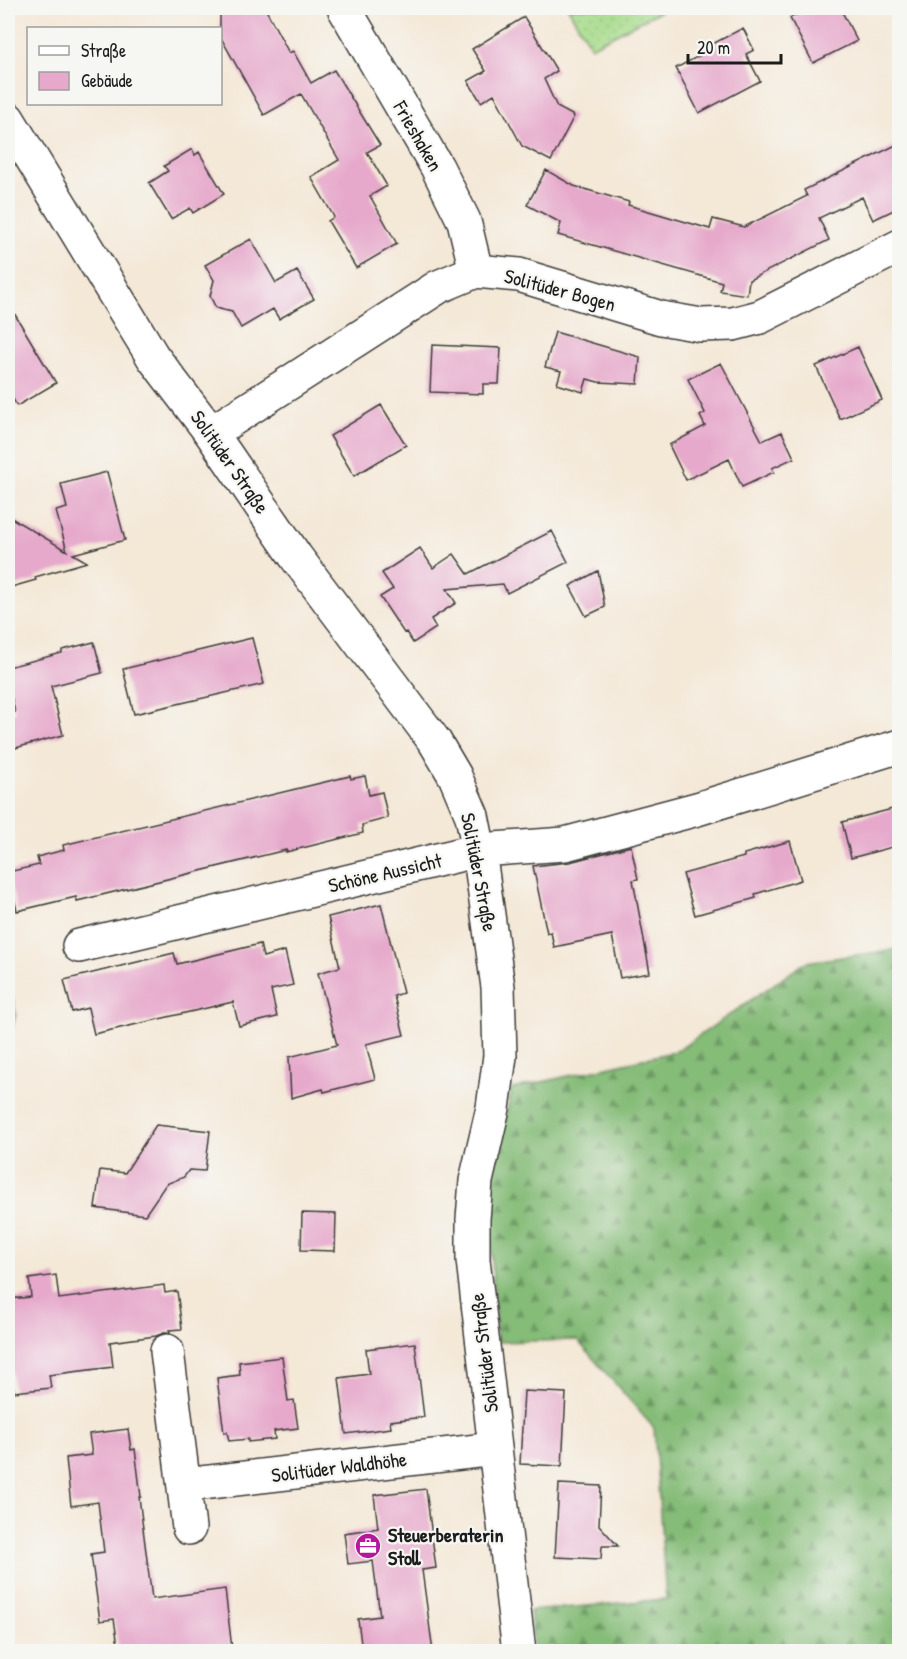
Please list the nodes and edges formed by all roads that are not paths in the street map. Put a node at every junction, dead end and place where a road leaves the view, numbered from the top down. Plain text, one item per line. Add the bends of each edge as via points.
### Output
1 (344, 8) edge
2 (8, 119) edge
3 (900, 246) edge
4 (476, 271) junction
5 (211, 433) junction
6 (900, 746) edge
7 (479, 850) junction
8 (79, 946) dead end
9 (167, 1351) dead end
10 (495, 1449) junction
11 (183, 1485) junction
12 (189, 1528) dead end
13 (519, 1652) edge

1 - 4 street, Frieshaken via 464,221
2 - 5 street, Solitüder Straße via 153,357
3 - 4 street, Solitüder Bogen via 760,316 732,324 701,325 660,318 519,275
4 - 5 street, Solitüder Bogen via 438,287
5 - 7 street, Solitüder Straße via 303,566 435,741 472,816
6 - 7 street, Schöne Aussicht via 697,809 566,844
7 - 8 street, Schöne Aussicht
7 - 10 street, Solitüder Straße via 498,987 500,1056 493,1108 476,1180 473,1260
9 - 11 street
10 - 11 street, Solitüder Waldhöhe
10 - 13 street, Solitüder Straße
11 - 12 street

